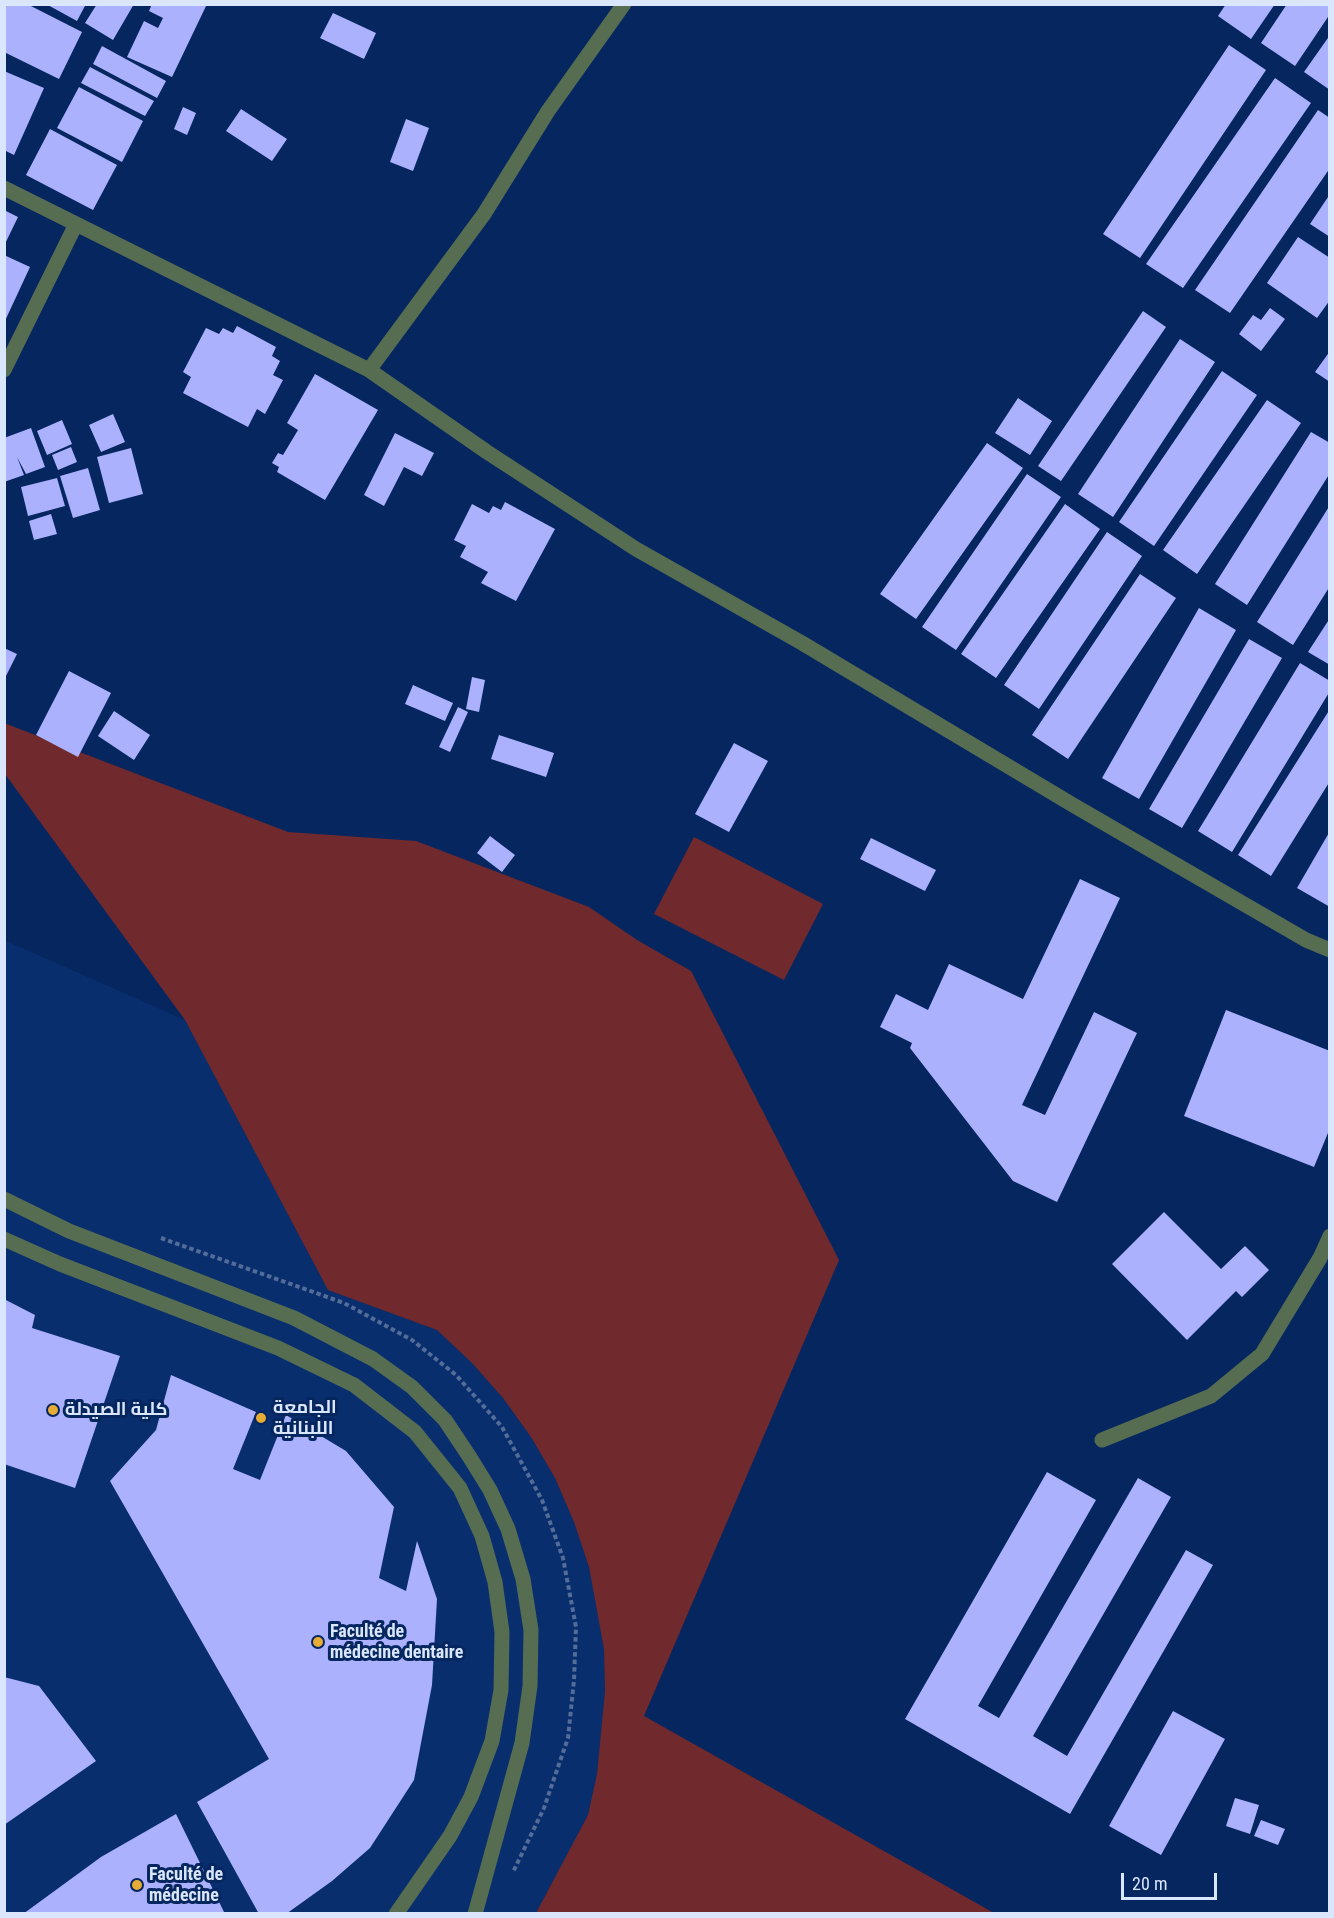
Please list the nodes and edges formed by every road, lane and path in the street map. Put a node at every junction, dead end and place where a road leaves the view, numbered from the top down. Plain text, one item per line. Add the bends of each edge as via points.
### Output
1 (624, 4) edge
2 (4, 188) edge
3 (76, 224) junction
4 (4, 370) edge
5 (369, 370) junction
6 (1329, 950) edge
7 (4, 1199) edge
8 (150, 1234) dead end
9 (1329, 1236) edge
10 (4, 1239) edge
11 (1102, 1440) dead end
12 (510, 1879) dead end
13 (396, 1914) edge
14 (475, 1914) edge

1 - 5 street via 548,111 484,214
2 - 3 street
3 - 4 street
3 - 5 street
5 - 6 street via 636,549 1093,817
7 - 14 street via 69,1231 294,1318 373,1359 412,1387 445,1419 490,1490 508,1529 523,1579 531,1630 530,1686 522,1743
8 - 12 path via 344,1303 412,1340 456,1375 502,1427 537,1489 563,1558 576,1627 574,1680 568,1738 544,1809
9 - 11 street via 1320,1258 1262,1354 1211,1396
10 - 13 street via 278,1348 354,1385 415,1432 460,1488 482,1536 495,1582 502,1632 501,1690 492,1741 471,1797 450,1836

